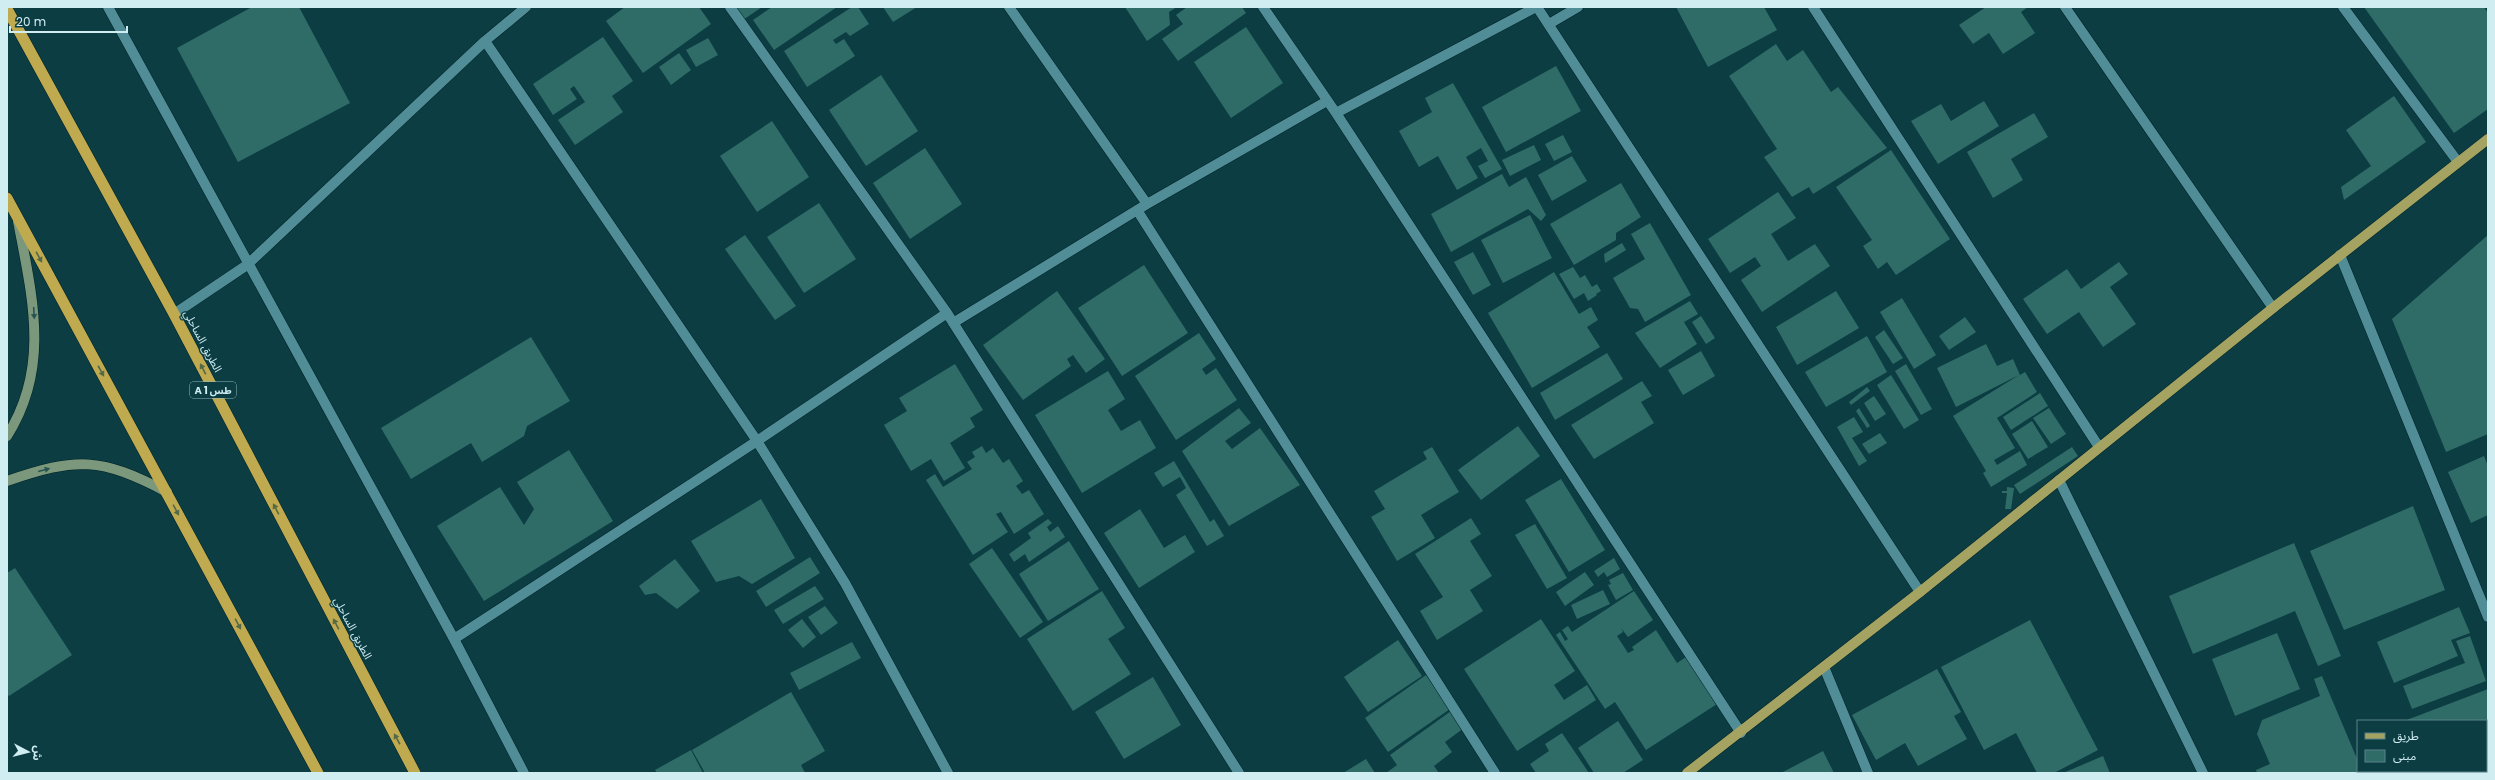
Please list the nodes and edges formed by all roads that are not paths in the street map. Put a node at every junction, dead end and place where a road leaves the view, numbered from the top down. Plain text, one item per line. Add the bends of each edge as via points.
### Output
1 (108, 7) edge
2 (526, 7) edge
3 (730, 7) edge
4 (1009, 7) edge
5 (1264, 7) edge
6 (1536, 7) edge
7 (1578, 7) edge
8 (1813, 7) edge
9 (2065, 7) edge
10 (2343, 7) edge
11 (7, 9) edge
12 (1549, 24) junction
13 (485, 41) junction
14 (1327, 101) junction
15 (1336, 114) junction
16 (2488, 139) edge
17 (2458, 162) junction
18 (7, 198) edge
19 (1146, 204) junction
20 (1137, 210) junction
21 (18, 219) junction
22 (2340, 255) junction
23 (247, 265) junction
24 (2273, 308) junction
25 (946, 313) junction
26 (174, 314) junction
27 (953, 323) junction
28 (7, 436) edge
29 (757, 441) junction
30 (2099, 447) junction
31 (2059, 480) junction
32 (7, 481) edge
33 (166, 492) junction
34 (1920, 592) junction
35 (2488, 617) edge
36 (454, 639) junction
37 (1824, 667) junction
38 (1741, 733) junction
39 (318, 773) edge
40 (415, 773) edge
41 (524, 773) edge
42 (948, 773) edge
43 (1239, 773) edge
44 (1495, 773) edge
45 (1687, 773) edge
46 (1868, 773) edge
47 (2203, 773) edge

1 - 23 street
2 - 13 street
3 - 25 street
4 - 19 street
5 - 14 street
6 - 12 street
6 - 15 street
7 - 12 street
8 - 30 street
9 - 24 street
10 - 17 street
11 - 26 highway, الطريق الساحلي / A 1 طس
12 - 34 street
13 - 23 street
13 - 29 street
14 - 15 street
14 - 19 street
15 - 38 street
16 - 17 main road
17 - 22 main road
18 - 21 highway
19 - 20 street
20 - 27 street
20 - 44 street
21 -> 28 main road via 34,310 35,344 33,372 26,397
21 -> 33 highway
22 - 24 main road
22 - 35 street
23 - 26 street
23 - 36 street
24 - 30 main road
25 - 27 street
25 - 29 street
40 -> 26 highway, الطريق الساحلي / A 1 طس
27 - 43 street
29 - 36 street
29 - 42 street via 845,583
30 - 31 main road
31 - 34 main road
31 - 47 street
32 -> 33 main road via 64,465 92,463 140,478
33 -> 39 highway
34 - 37 main road
36 - 41 street
37 - 38 main road
37 - 46 street
38 - 45 main road

